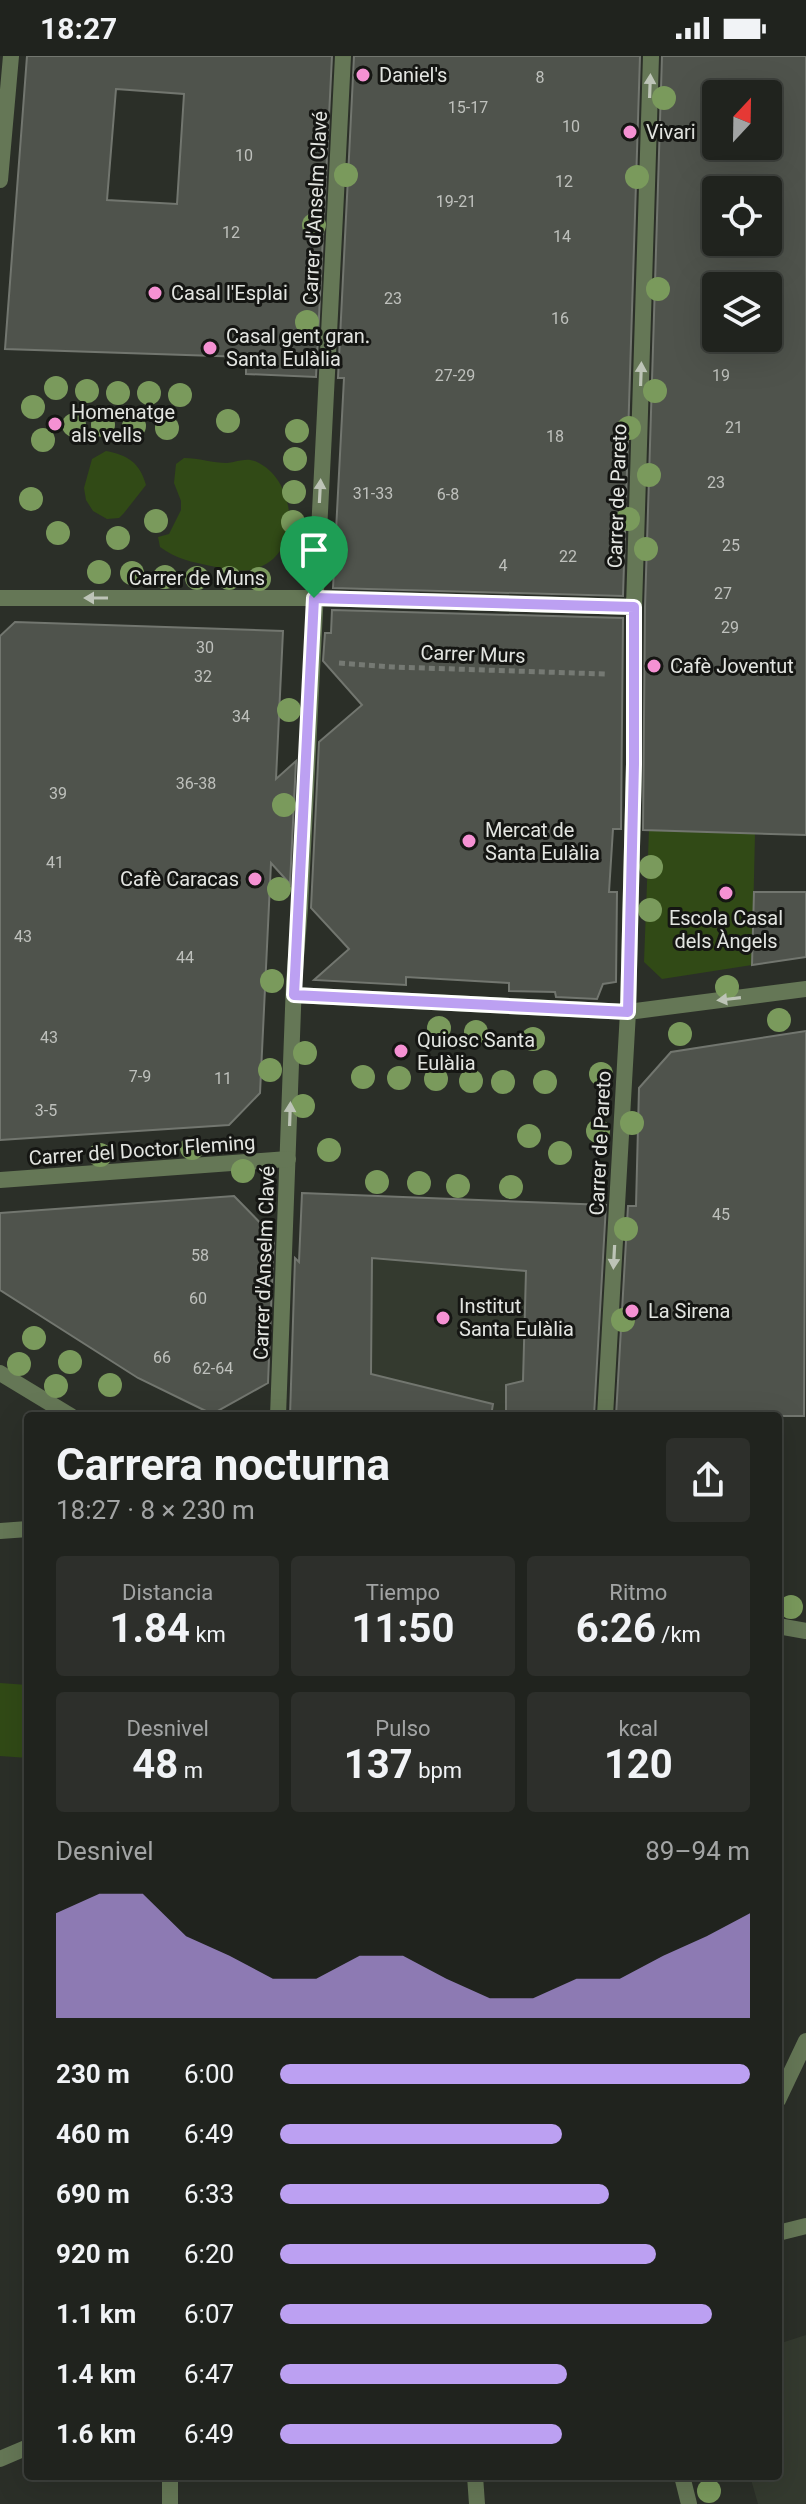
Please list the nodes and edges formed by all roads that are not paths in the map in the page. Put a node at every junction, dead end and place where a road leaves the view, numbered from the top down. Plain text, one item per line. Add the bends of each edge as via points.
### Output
1 (11, 56) edge
2 (343, 56) edge
3 (651, 56) edge
4 (0, 180) edge
5 (0, 598) edge
6 (314, 598) junction
7 (634, 607) junction
8 (806, 989) edge
9 (294, 995) junction
10 (628, 1012) junction
11 (288, 1159) junction
12 (0, 1180) edge
13 (0, 1373) edge
14 (64, 1412) edge
15 (278, 1412) edge
16 (605, 1412) edge
17 (24, 1529) edge
18 (0, 1531) edge
19 (782, 1627) edge
20 (806, 1631) edge
21 (806, 2041) edge
22 (782, 2092) edge
23 (806, 2226) edge
24 (782, 2232) edge
25 (24, 2449) edge
26 (0, 2459) edge
27 (170, 2480) edge
28 (475, 2480) edge
29 (683, 2480) edge
30 (170, 2504) edge
31 (477, 2504) edge
32 (689, 2504) edge

1 - 4 street
6 -> 2 street, Carrer d'Anselm Clavé
7 -> 3 street, Carrer de Pareto
6 -> 5 street, Carrer de Muns
6 - 7 street, Carrer de Muns
6 - 9 street, Carrer d'Anselm Clavé
7 - 10 street, Carrer de Pareto
8 -> 10 street
9 - 10 street
11 -> 9 street, Carrer d'Anselm Clavé
10 -> 16 street, Carrer de Pareto
11 - 12 street, Carrer del Doctor Fleming
11 - 15 street, Carrer d'Anselm Clavé
13 - 14 street
17 - 18 street
19 - 20 street
21 - 22 street
23 - 24 street
25 - 26 street
27 - 30 street
28 - 31 street
29 - 32 street

